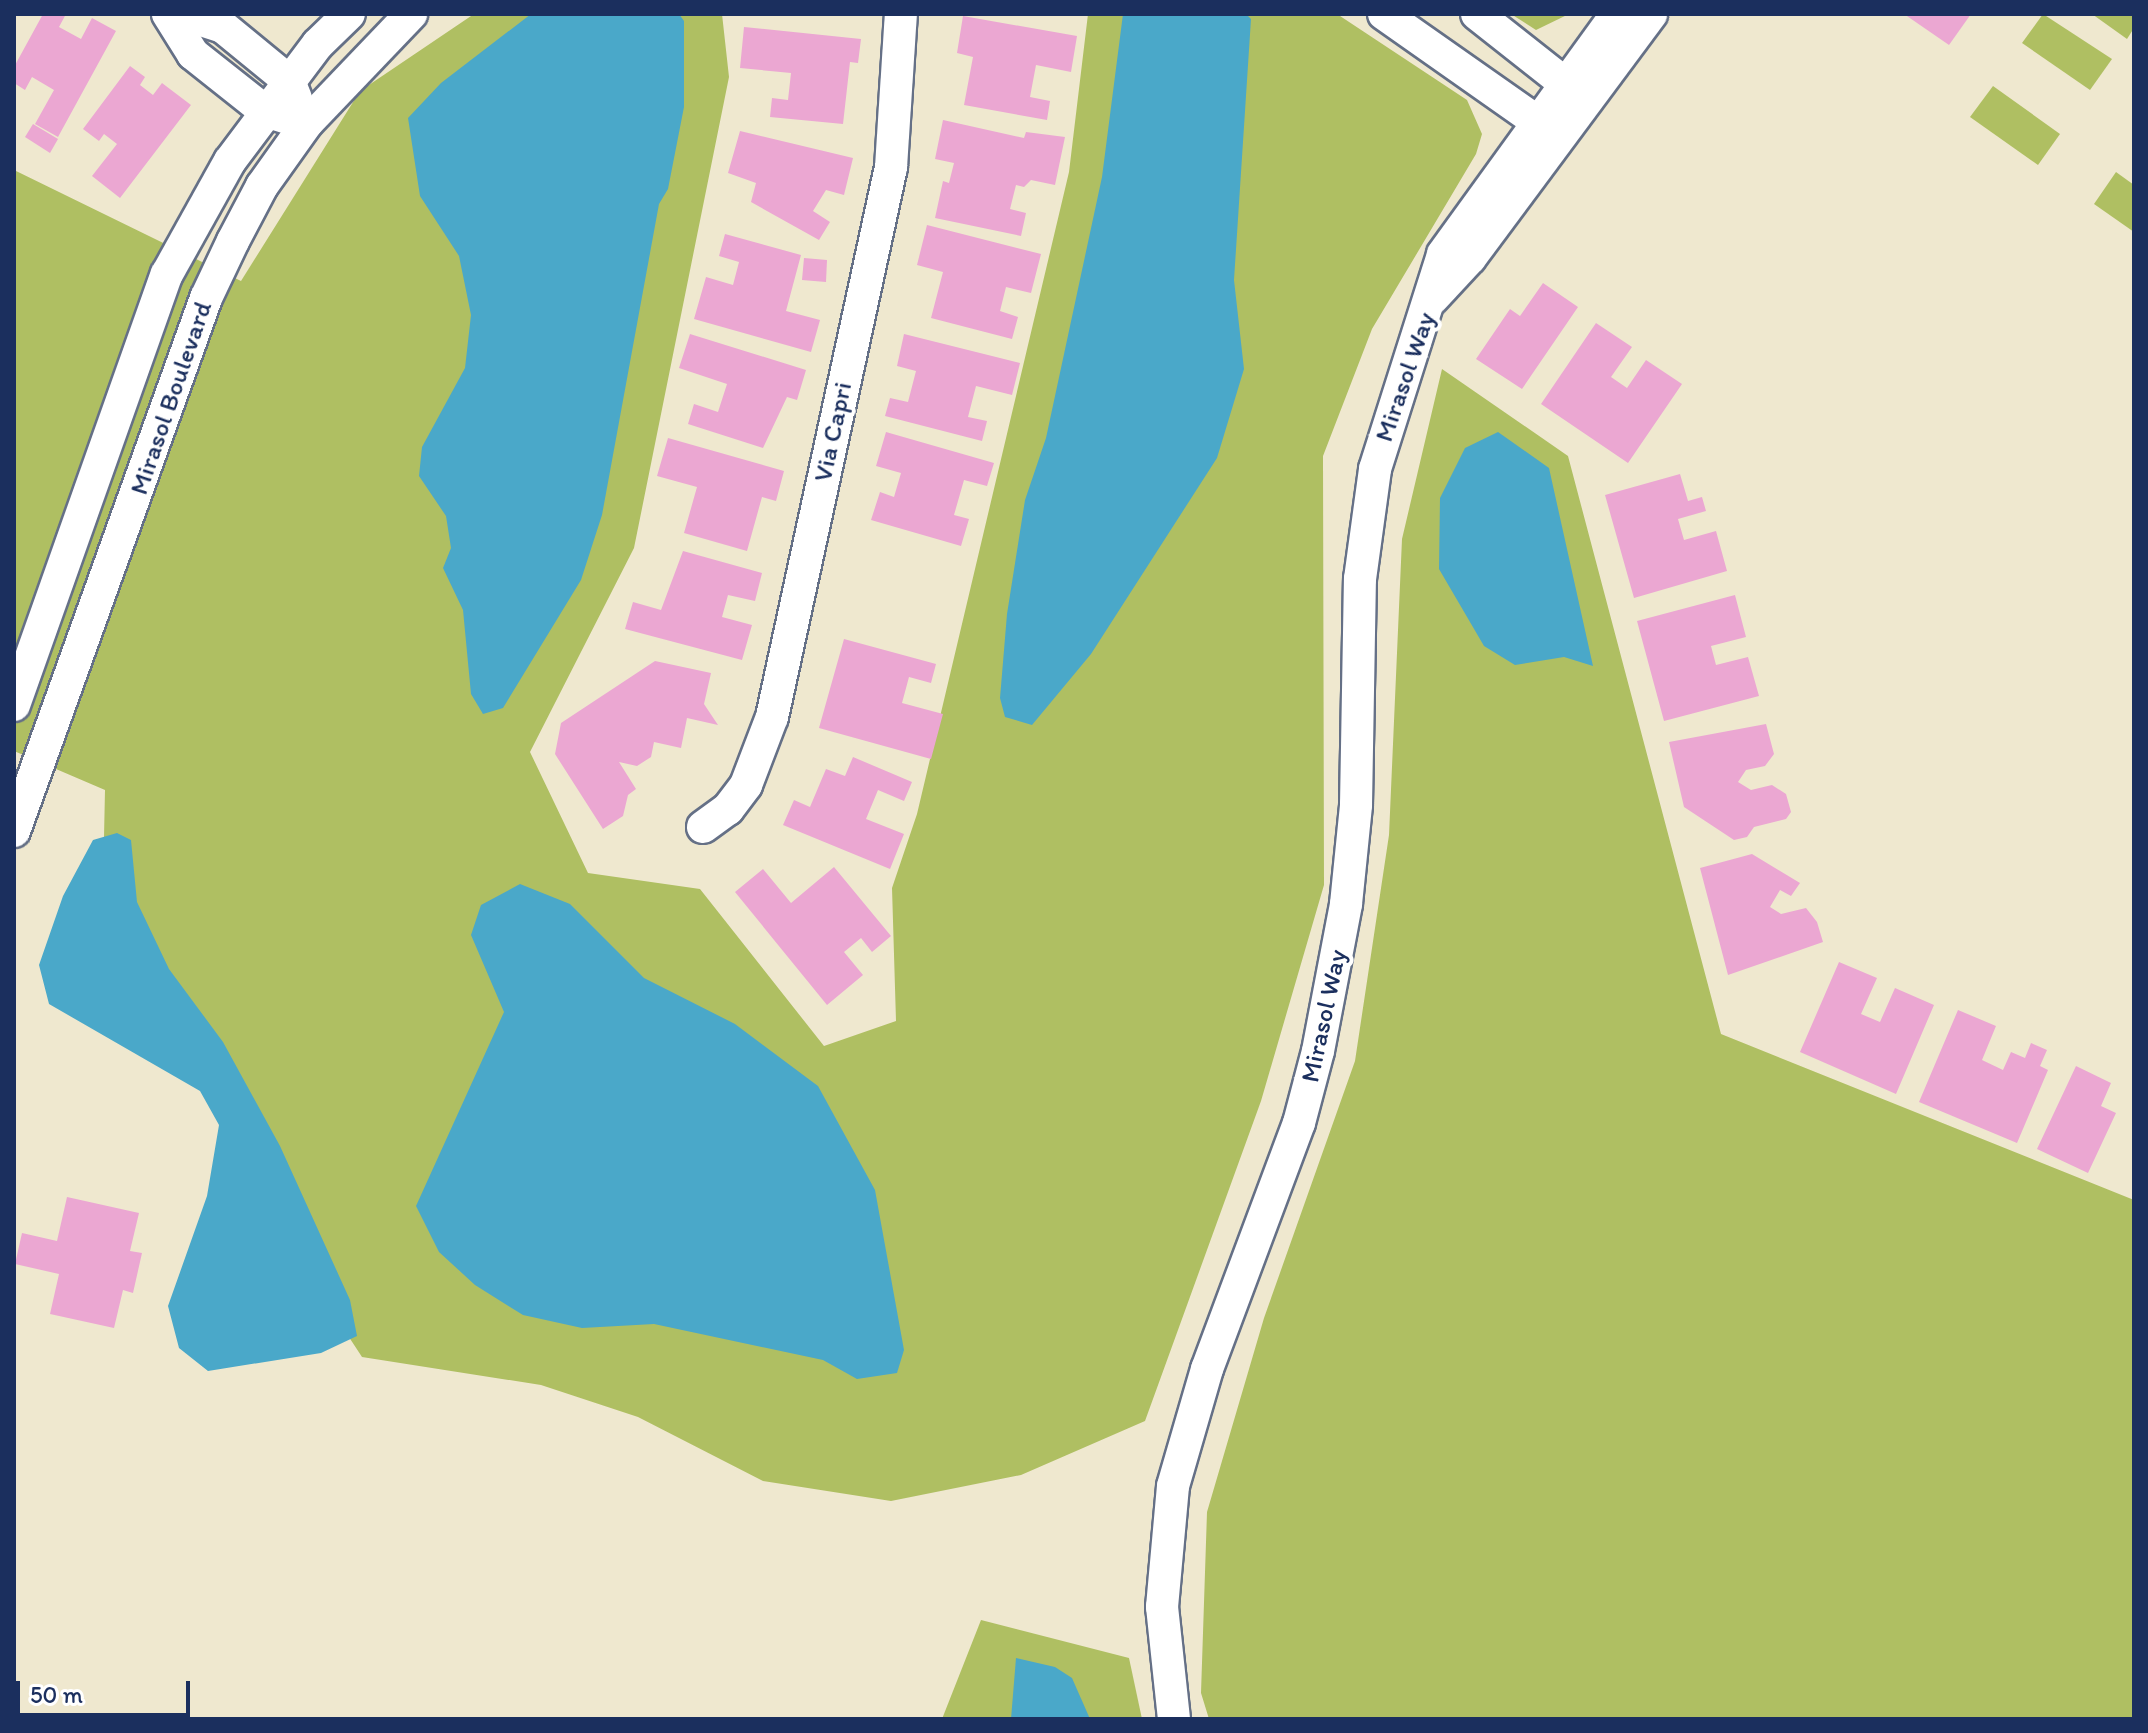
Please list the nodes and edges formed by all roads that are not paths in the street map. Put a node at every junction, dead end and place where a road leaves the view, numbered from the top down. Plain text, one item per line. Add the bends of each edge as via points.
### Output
1 (168, 14) edge
2 (183, 14) edge
3 (349, 14) edge
4 (411, 14) edge
5 (901, 14) edge
6 (1384, 14) edge
7 (1477, 14) edge
8 (1617, 14) edge
9 (1651, 14) edge
10 (289, 81) junction
11 (1576, 92) junction
12 (265, 111) junction
13 (307, 123) junction
14 (1548, 129) junction
15 (14, 705) edge
16 (703, 827) dead end
17 (14, 831) edge
18 (1174, 1719) edge

1 - 12 street via 193,54
2 - 10 street via 223,27
3 - 10 street, Mirasol Boulevard
4 - 13 street, Mirasol Boulevard
5 - 16 street, Via Capri via 891,167 772,717 746,785 728,809
6 - 14 street
7 - 11 street
8 - 11 street, Mirasol Way
9 - 11 street, Mirasol Way
10 - 12 street, Mirasol Boulevard
10 - 13 street
11 - 14 street, Mirasol Way
12 - 13 street
12 - 15 street, Mirasol Boulevard via 230,161 167,274
13 - 17 street, Mirasol Boulevard via 262,186 206,298
14 - 18 street, Mirasol Way via 1443,254 1394,403 1366,524 1356,805 1346,904 1318,1051 1276,1194 1190,1419 1173,1486 1162,1607

